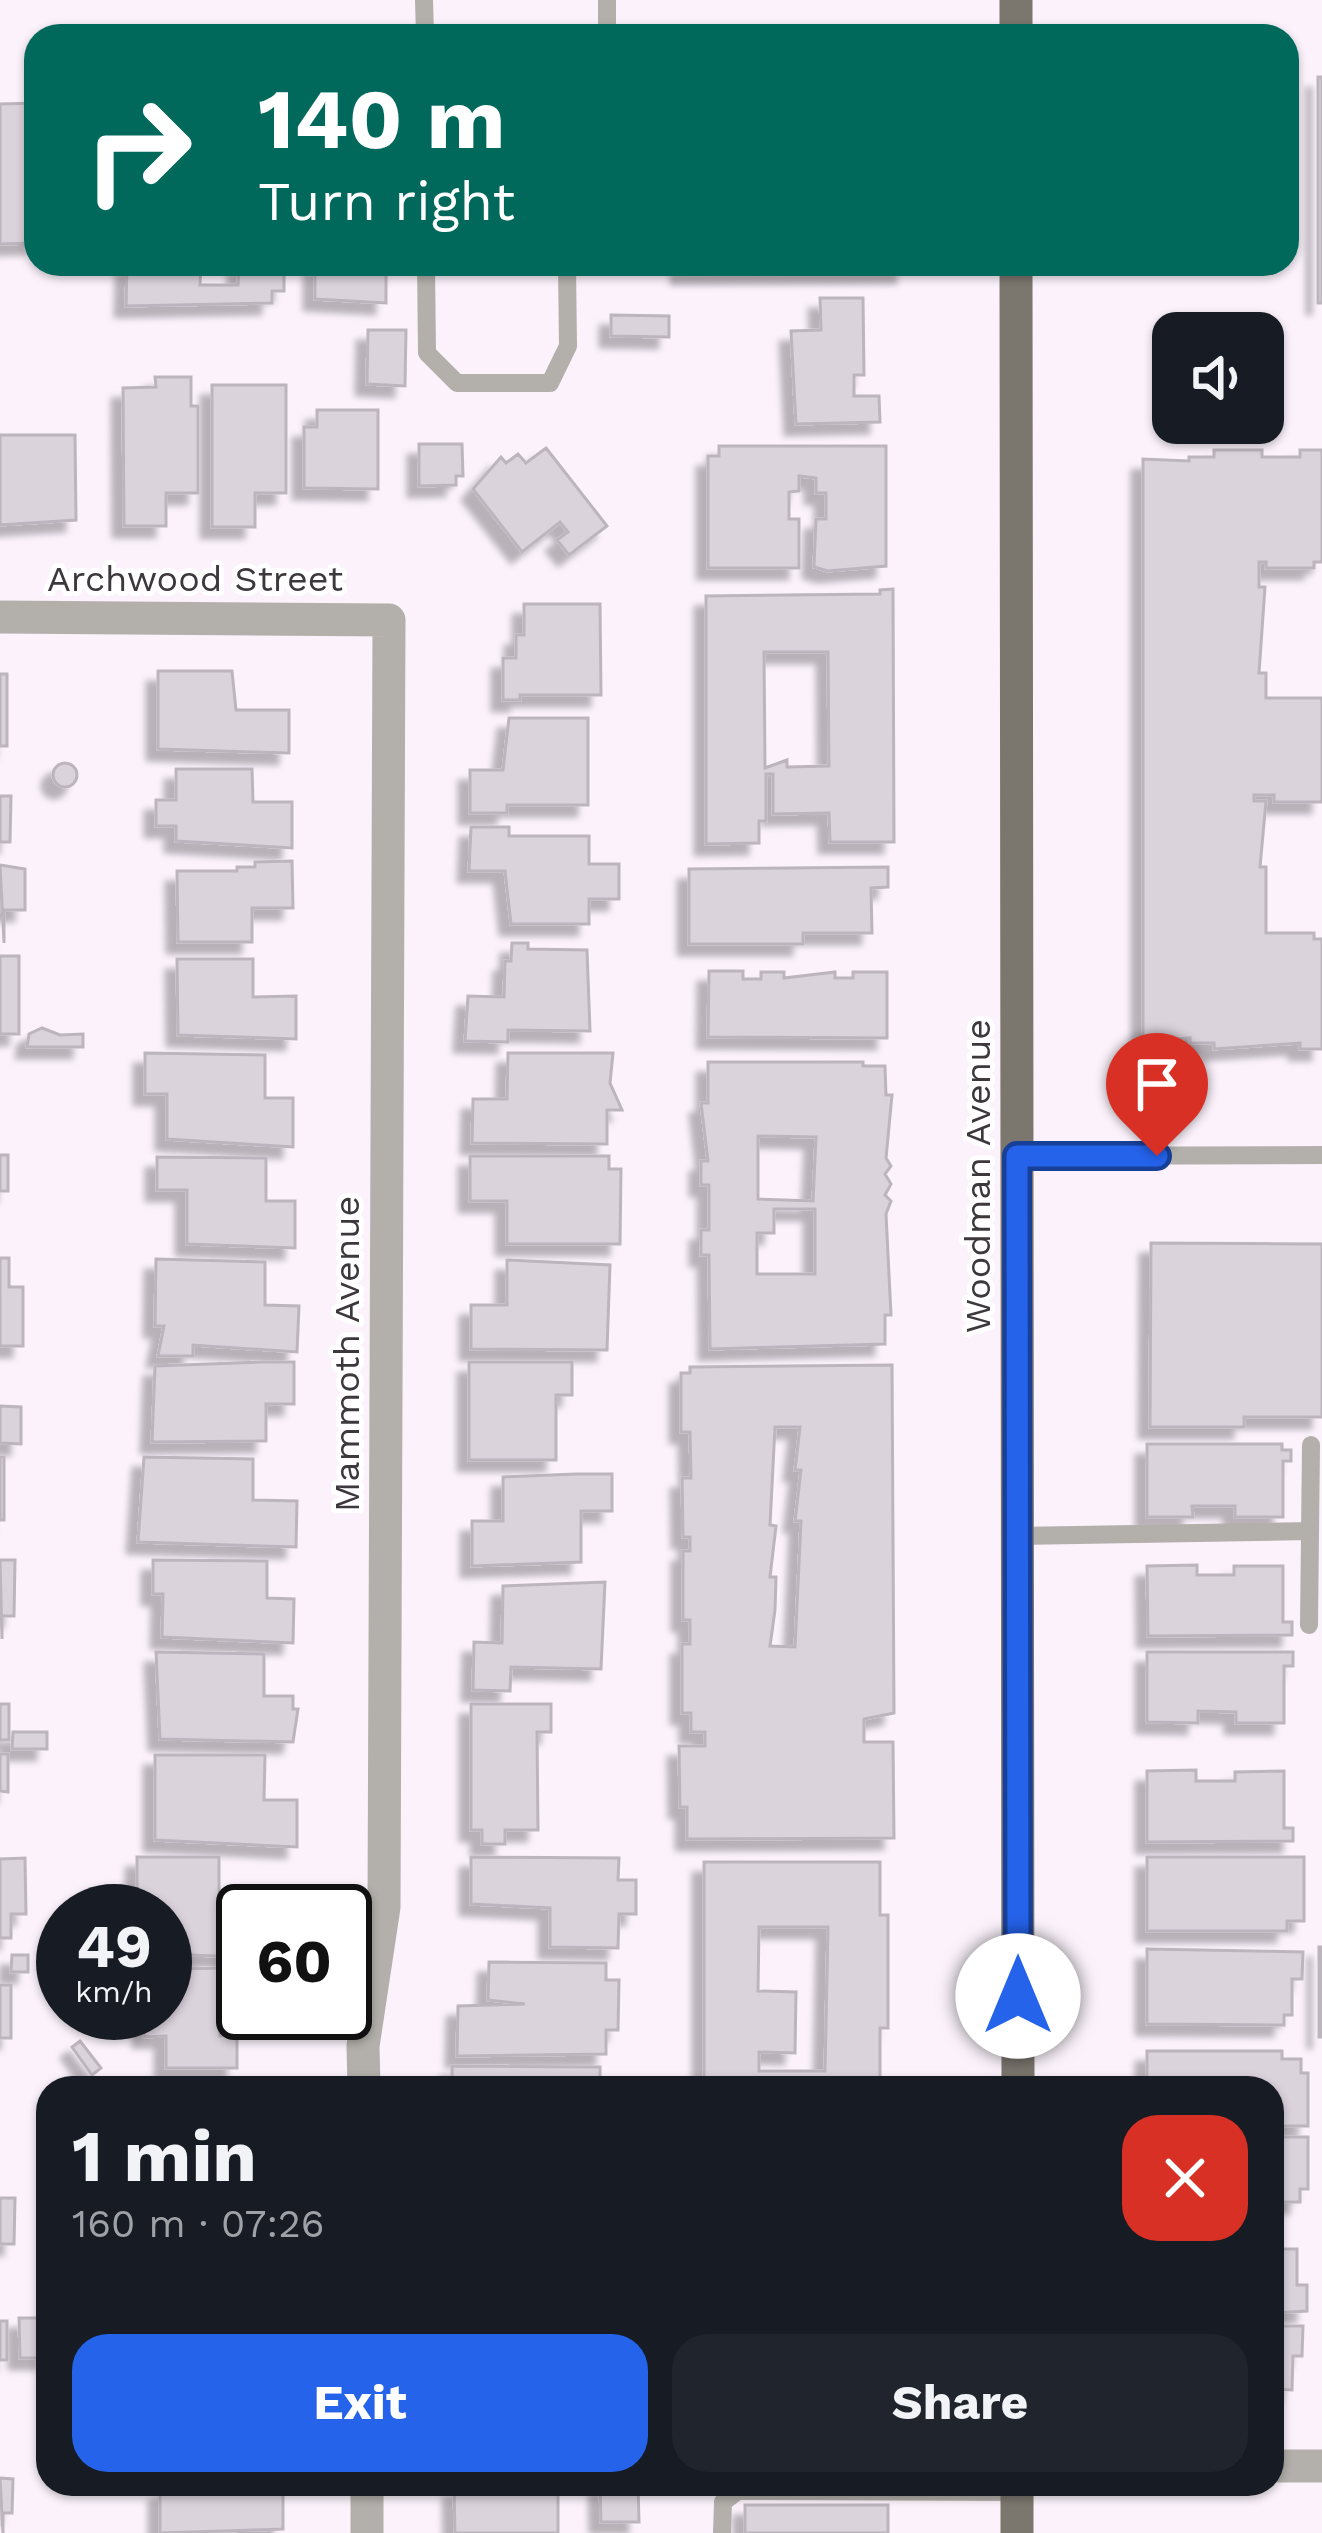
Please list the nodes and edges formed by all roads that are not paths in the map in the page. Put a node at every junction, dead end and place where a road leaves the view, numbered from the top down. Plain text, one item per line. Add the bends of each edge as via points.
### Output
1 (426, 276) edge
2 (567, 276) edge
3 (1016, 276) edge
4 (0, 617) edge
5 (389, 620) joint
6 (1322, 1155) edge
7 (1017, 1156) junction
8 (1311, 1445) dead end
9 (1310, 1531) junction
10 (1017, 1536) junction
11 (1309, 1625) dead end
12 (364, 2076) edge
13 (1018, 2076) edge
14 (1284, 2466) edge
15 (1322, 2466) edge
16 (367, 2496) edge
17 (731, 2496) edge
18 (1017, 2496) edge
19 (367, 2533) edge
20 (722, 2533) edge
21 (1017, 2533) edge

1 - 2 lane via 427,353 457,383 550,383 568,346
3 - 7 main road, Woodman Avenue
4 - 5 street, Archwood Street
5 - 12 street, Mammoth Avenue via 384,1907
6 - 7 lane
7 - 10 main road, Woodman Avenue
8 - 9 lane
9 - 10 lane
9 - 11 lane
10 - 13 main road, Woodman Avenue
14 - 15 street
16 - 19 street
17 - 20 lane via 723,2502
18 - 21 main road

